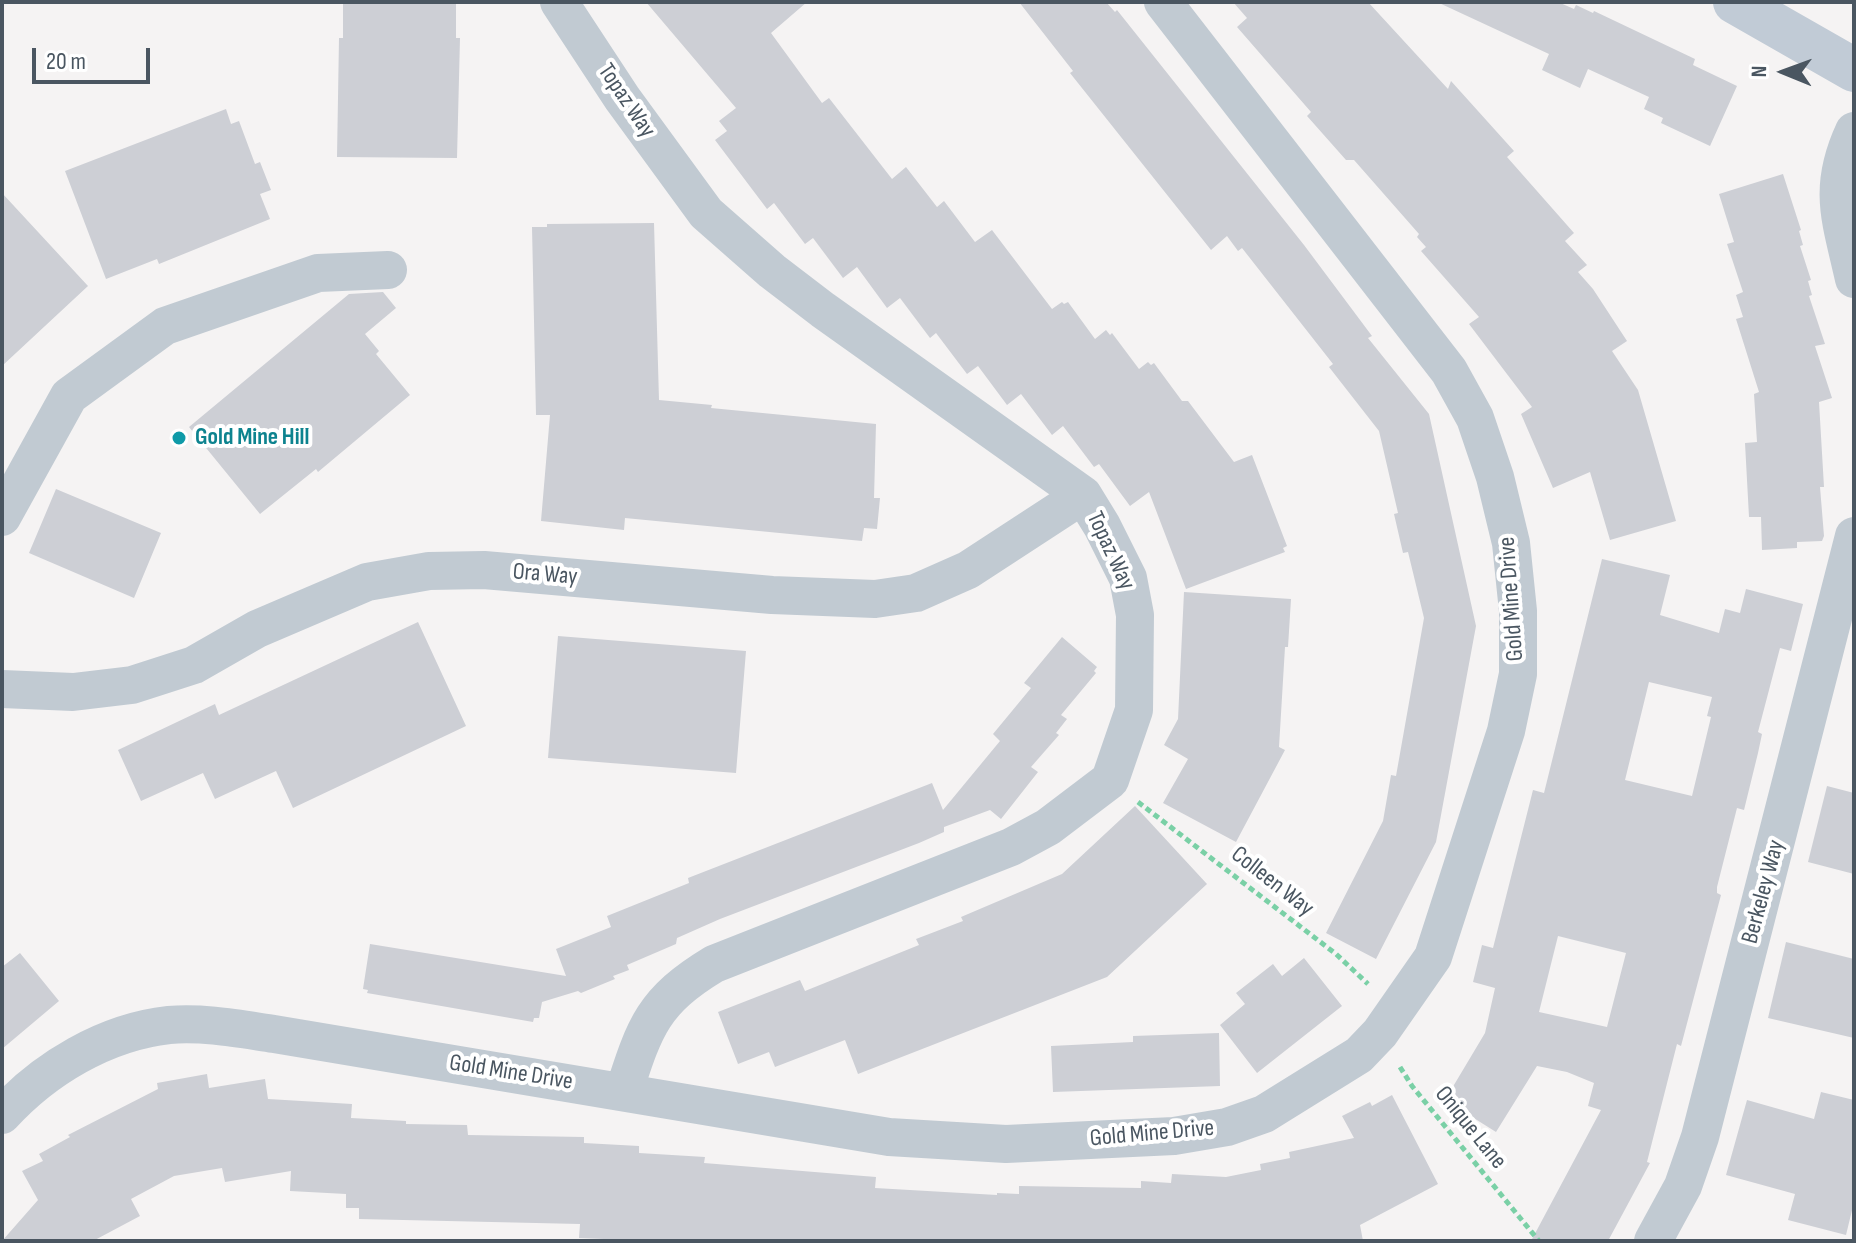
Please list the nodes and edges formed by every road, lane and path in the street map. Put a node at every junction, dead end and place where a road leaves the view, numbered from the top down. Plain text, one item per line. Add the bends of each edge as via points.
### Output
1 (559, 2) edge
2 (1163, 2) edge
3 (1735, 2) edge
4 (1854, 70) edge
5 (1854, 131) edge
6 (388, 270) dead end
7 (1854, 279) edge
8 (1083, 495) junction
9 (2, 517) edge
10 (1854, 536) edge
11 (2, 689) edge
12 (1110, 780) junction
13 (1380, 1033) junction
14 (624, 1091) junction
15 (2, 1115) edge
16 (1539, 1241) edge
17 (1653, 1241) edge

1 - 8 street, Topaz Way via 706,213 823,310
2 - 13 street, Gold Mine Drive via 1449,371 1475,418 1511,543 1518,674 1506,731 1433,957
3 - 4 main road
5 - 7 street via 1838,177 1837,202
6 - 9 street via 318,273 165,326 69,396
8 - 11 street, Ora Way via 968,570 916,593 875,599 772,595 484,570 429,571 367,582 257,629 194,665 132,685 73,692
8 - 12 street, Topaz Way via 1128,578 1135,615 1134,710
10 - 17 street, Berkeley Way via 1700,1137 1683,1186
12 - 13 path, Colleen Way via 1336,954 1370,986
12 - 14 street via 1048,827 1011,847 714,964 682,984 642,1035
13 - 14 street, Gold Mine Drive via 1359,1055 1264,1114 1174,1136 1006,1144 889,1137
13 - 16 path, Onique Lane via 1412,1086
14 - 15 street, Gold Mine Drive via 212,1025 168,1026 85,1052 46,1074

